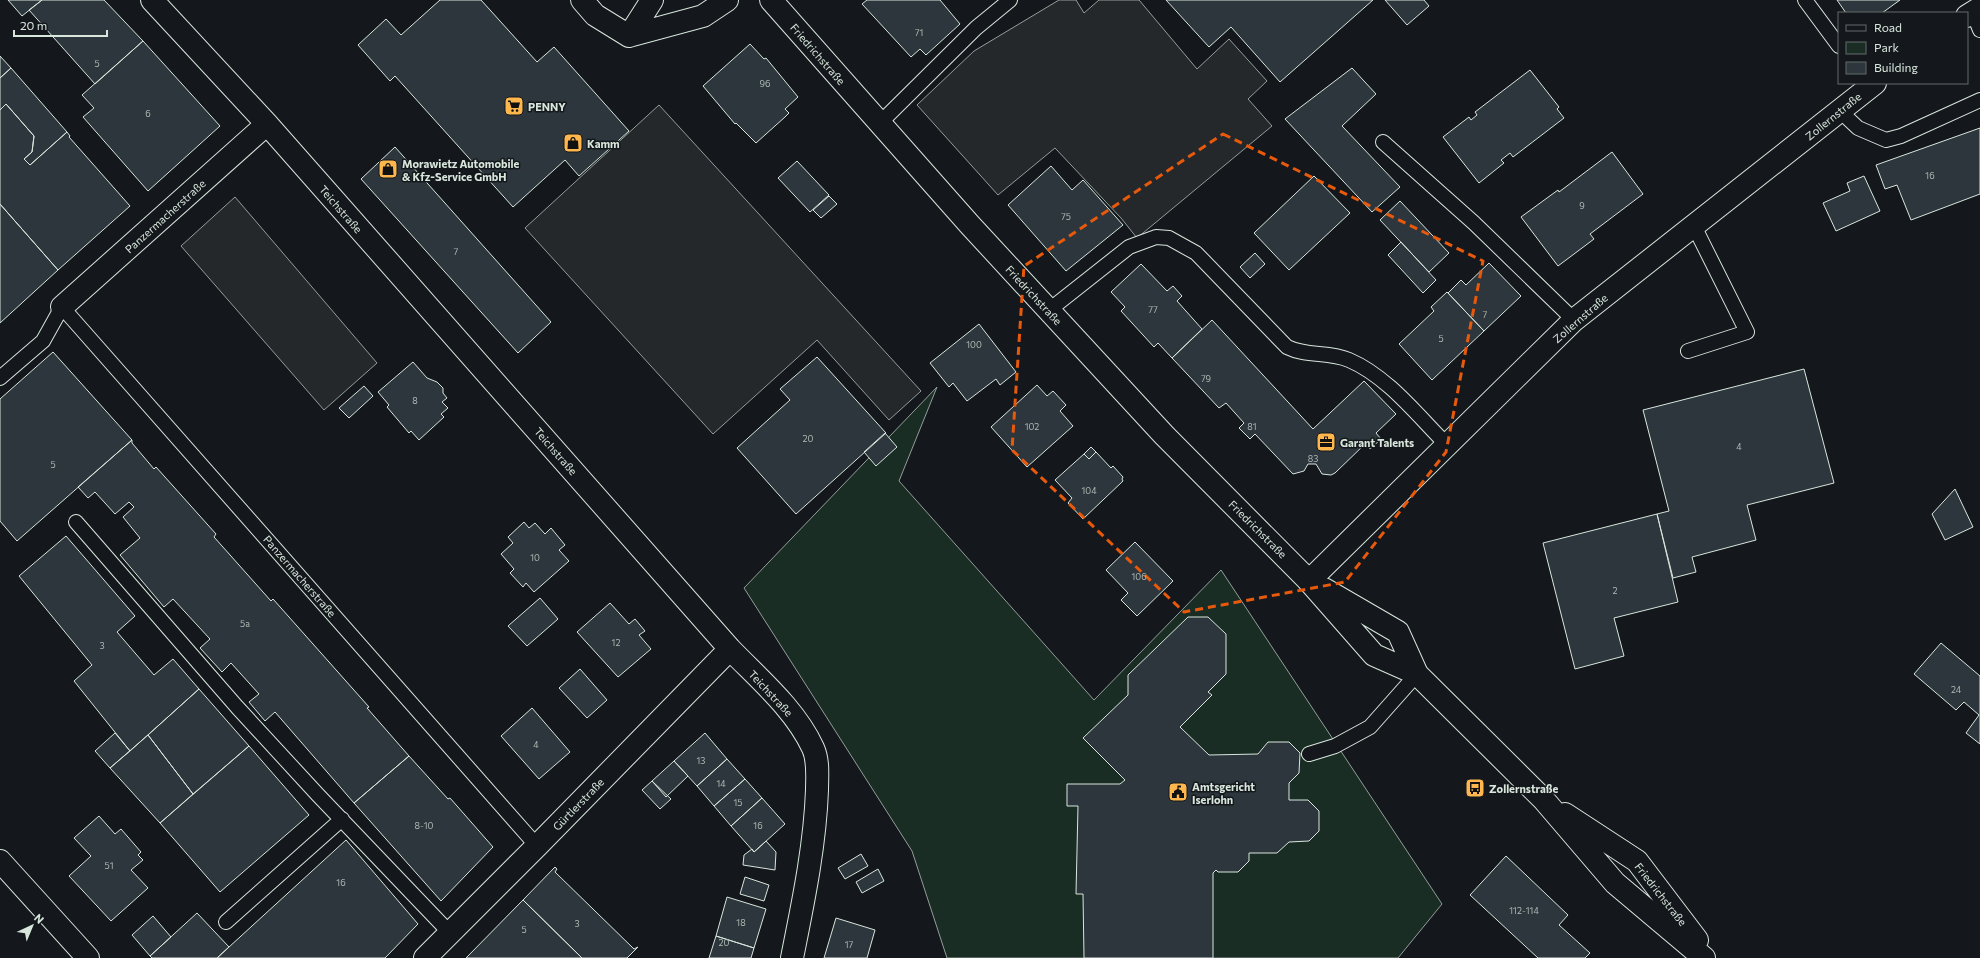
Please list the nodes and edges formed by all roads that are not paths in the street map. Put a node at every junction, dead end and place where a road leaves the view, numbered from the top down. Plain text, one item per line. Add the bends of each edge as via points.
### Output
1 (152, 0) edge
2 (582, 0) edge
3 (652, 0) edge
4 (727, 0) edge
5 (771, 0) edge
6 (1010, 0) edge
7 (1805, 0) edge
8 (629, 36) junction
9 (1838, 45) edge
10 (1870, 84) edge
11 (1980, 100) edge
12 (1840, 111) junction
13 (267, 124) junction
14 (879, 124) junction
15 (1383, 142) dead end
16 (1694, 226) junction
17 (62, 307) junction
18 (1048, 311) junction
19 (1574, 320) junction
20 (1688, 351) dead end
21 (0, 378) edge
22 (1446, 444) junction
23 (76, 522) dead end
24 (1309, 581) junction
25 (730, 649) junction
26 (1417, 674) junction
27 (1309, 754) dead end
28 (1544, 800) junction
29 (342, 819) junction
30 (537, 846) junction
31 (0, 861) edge
32 (226, 922) dead end
33 (450, 933) junction
34 (88, 958) edge
35 (425, 958) edge
36 (792, 958) edge
37 (1704, 958) edge
38 (1710, 958) edge

1 - 13 street, Teichstraße
2 - 8 street via 595,15
3 - 8 street
4 - 8 street via 703,16
5 - 14 street, Friedrichstraße
6 - 14 lane via 976,28
7 - 9 lane
10 - 12 street, Zollernstraße
11 - 12 lane via 1901,136 1886,140 1858,128
12 - 16 street, Zollernstraße
13 - 17 street, Panzermacherstraße
13 - 25 street, Teichstraße
14 - 18 street, Friedrichstraße
15 - 19 lane via 1474,223
16 - 19 street, Zollernstraße
16 - 20 lane via 1747,332
17 - 21 lane, Panzermacherstraße via 43,340
17 - 30 lane, Panzermacherstraße
18 - 22 lane via 1129,247 1156,237 1169,238 1196,254 1287,347 1299,353 1339,356 1365,368 1378,377
18 - 24 street, Friedrichstraße via 1164,435
19 - 22 street, Zollernstraße
22 - 24 street, Zollernstraße via 1386,507
23 - 29 lane via 237,707
24 - 26 street, Friedrichstraße via 1374,655
24 - 26 street, Friedrichstraße via 1398,632
25 - 30 street, Gürtlerstraße
25 - 36 street, Teichstraße via 798,721 814,750 817,769 816,815 802,911
26 - 27 lane via 1370,727 1335,746
26 - 28 street, Friedrichstraße
28 - 37 street, Friedrichstraße via 1615,884
28 - 38 street, Friedrichstraße via 1637,861
29 - 32 lane
29 - 33 lane
30 - 33 street, Gürtlerstraße
31 - 34 street
33 - 35 street, Gürtlerstraße

